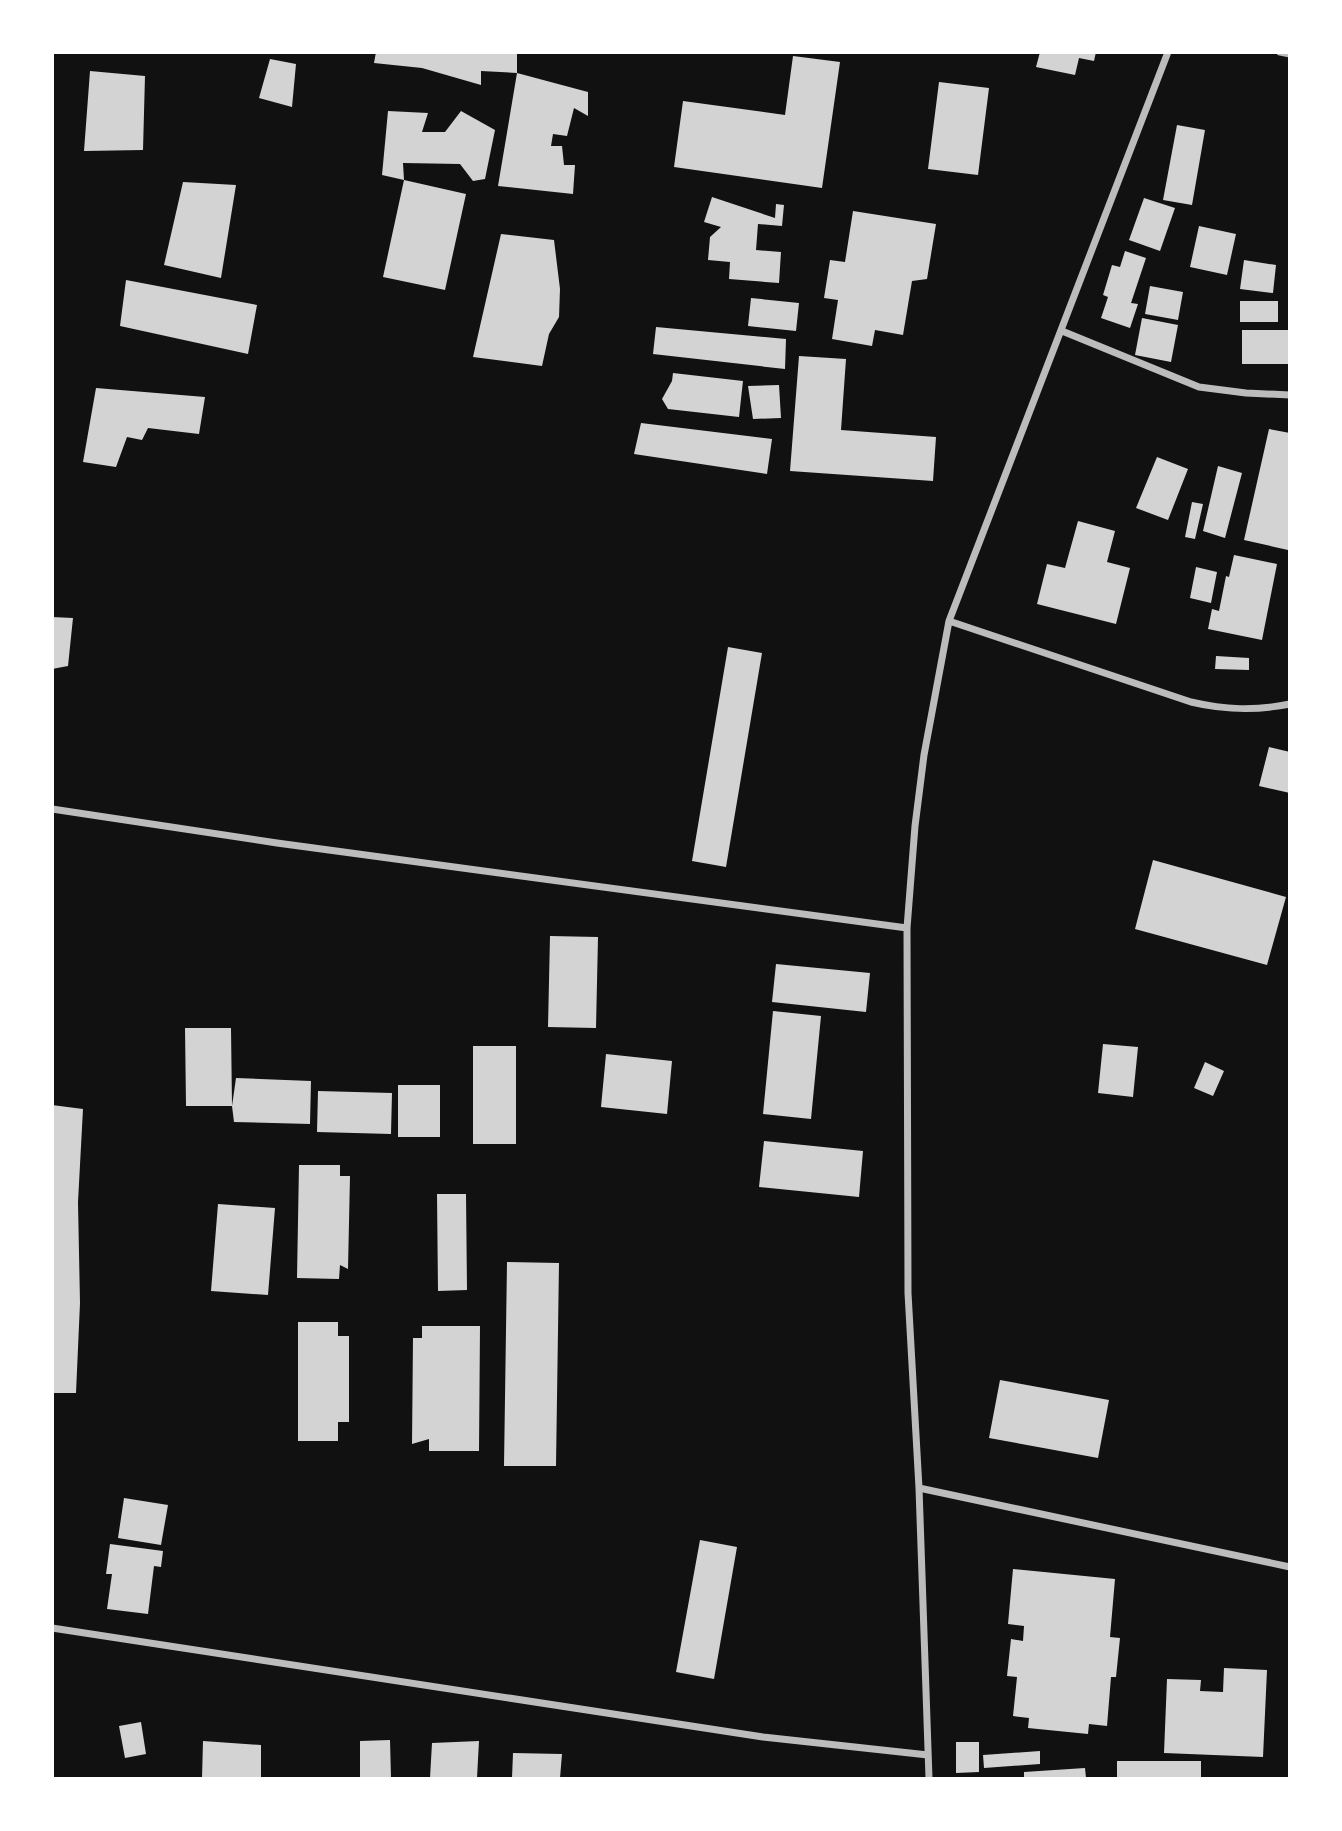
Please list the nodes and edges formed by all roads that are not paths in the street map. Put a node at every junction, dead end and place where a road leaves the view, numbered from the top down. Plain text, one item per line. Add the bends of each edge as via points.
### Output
1 (1168, 52) edge
2 (1280, 52) edge
3 (1290, 54) edge
4 (1062, 331) junction
5 (1290, 395) edge
6 (949, 621) junction
7 (1290, 704) edge
8 (52, 809) edge
9 (907, 928) junction
10 (919, 1488) junction
11 (1290, 1567) edge
12 (52, 1628) edge
13 (928, 1755) junction
14 (929, 1779) edge

1 - 4 street
2 - 3 street
4 - 5 street via 1199,387
4 - 6 street
6 - 7 street via 1214,708 1264,709
6 - 9 street via 924,755
8 - 9 street
9 - 10 street via 908,1293
10 - 11 street
10 - 13 street
12 - 13 street via 750,1735
13 - 14 street

